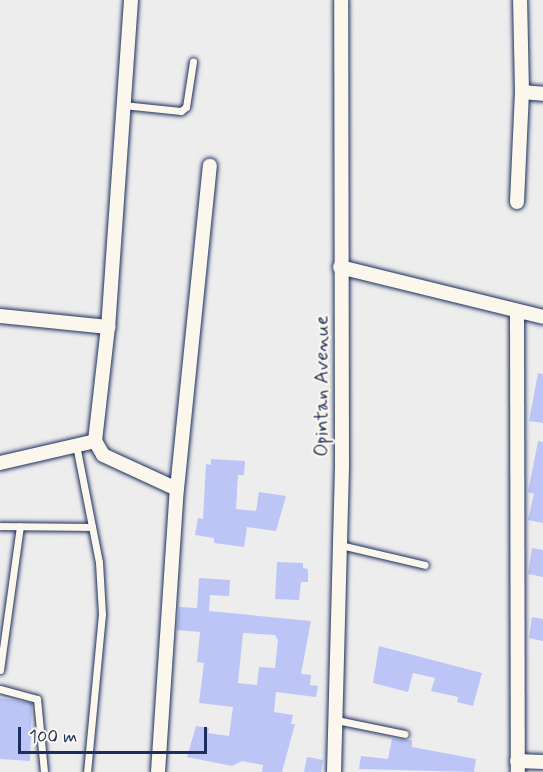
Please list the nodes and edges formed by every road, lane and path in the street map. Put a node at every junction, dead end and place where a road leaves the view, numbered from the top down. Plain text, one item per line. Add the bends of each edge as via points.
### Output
1 (131, 0) edge
2 (341, 0) edge
3 (520, 0) edge
4 (193, 62) dead end
5 (522, 92) junction
6 (543, 93) edge
7 (123, 105) junction
8 (210, 166) dead end
9 (517, 202) dead end
10 (340, 267) junction
11 (517, 312) junction
12 (0, 316) edge
13 (543, 316) edge
14 (108, 327) junction
15 (95, 441) junction
16 (76, 445) junction
17 (0, 463) edge
18 (177, 489) junction
19 (0, 526) edge
20 (20, 526) junction
21 (92, 527) junction
22 (340, 545) junction
23 (425, 565) dead end
24 (0, 670) edge
25 (0, 689) edge
26 (336, 720) junction
27 (405, 734) dead end
28 (543, 762) edge
29 (518, 766) edge
30 (44, 772) edge
31 (87, 772) edge
32 (158, 772) edge
33 (334, 772) edge

1 - 7 street
2 - 10 street, Opintan Avenue
3 - 5 street
4 - 7 lane via 186,107 181,111
5 - 6 street
5 - 9 street
7 - 14 street
8 - 18 street
10 - 11 street
10 - 22 street, Opintan Avenue
11 - 13 street
11 - 29 street
12 - 14 street
14 - 15 street
15 - 16 street
15 - 18 street via 103,455
16 - 17 street
16 - 21 lane
18 - 32 street
19 - 20 lane
20 - 21 lane
20 - 24 lane
21 - 31 lane via 99,561 102,614
22 - 23 lane
22 - 26 street, Opintan Avenue
25 - 30 lane via 37,699
26 - 27 lane
26 - 33 street, Opintan Avenue
28 - 29 street

